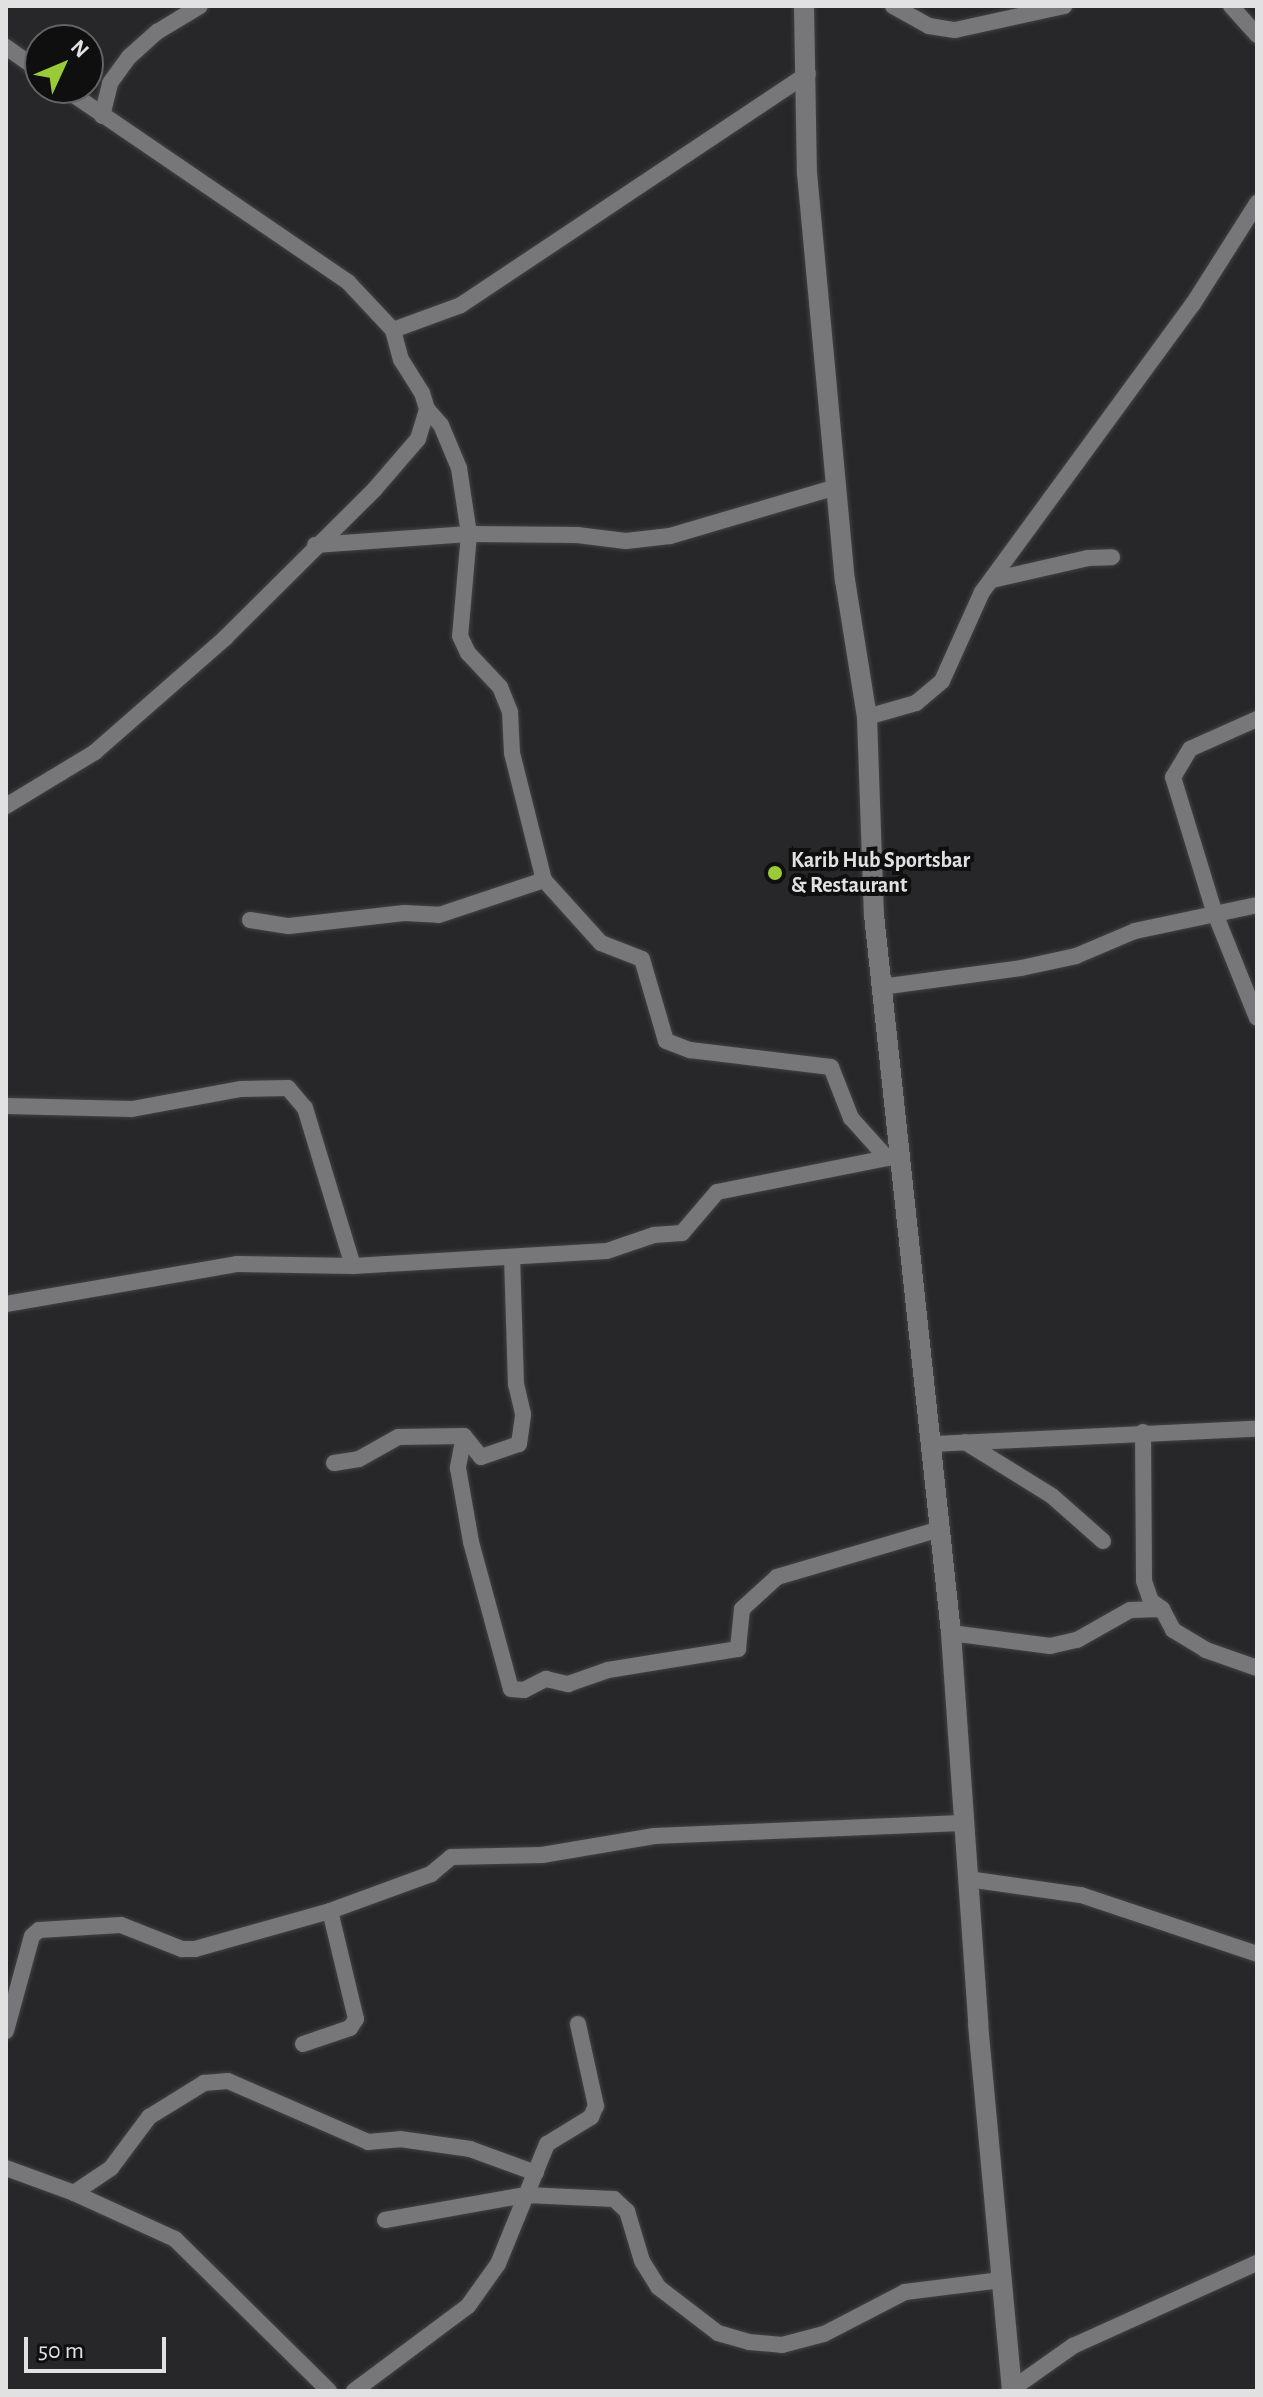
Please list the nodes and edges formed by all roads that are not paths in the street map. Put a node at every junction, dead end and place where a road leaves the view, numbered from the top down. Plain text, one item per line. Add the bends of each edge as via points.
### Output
1 (200, 6) edge
2 (805, 6) edge
3 (893, 6) edge
4 (1065, 6) edge
5 (1231, 6) edge
6 (1257, 35) edge
7 (6, 47) edge
8 (24, 60) edge
9 (808, 74) junction
10 (86, 104) edge
11 (102, 116) junction
12 (1257, 203) edge
13 (393, 330) junction
14 (427, 409) junction
15 (836, 487) junction
16 (469, 534) junction
17 (315, 545) junction
18 (1112, 557) dead end
19 (992, 580) junction
20 (867, 717) junction
21 (1257, 719) edge
22 (6, 806) edge
23 (544, 880) junction
24 (1257, 905) edge
25 (1214, 911) junction
26 (250, 920) dead end
27 (881, 987) junction
28 (1257, 1018) edge
29 (6, 1106) edge
30 (892, 1157) junction
31 (512, 1258) junction
32 (353, 1266) junction
33 (6, 1304) edge
34 (1257, 1429) edge
35 (1143, 1432) junction
36 (464, 1436) junction
37 (965, 1442) junction
38 (933, 1444) junction
39 (334, 1463) dead end
40 (937, 1530) junction
41 (1103, 1541) dead end
42 (1162, 1609) junction
43 (951, 1633) junction
44 (1257, 1668) edge
45 (962, 1823) junction
46 (968, 1879) junction
47 (330, 1911) junction
48 (1257, 1954) edge
49 (578, 2024) dead end
50 (6, 2031) edge
51 (303, 2044) dead end
52 (6, 2168) edge
53 (536, 2173) junction
54 (74, 2193) junction
55 (526, 2195) junction
56 (385, 2220) dead end
57 (1257, 2263) edge
58 (1001, 2280) junction
59 (1012, 2390) edge
60 (329, 2391) edge
61 (354, 2391) edge

1 - 11 street via 129,57 110,83
2 - 9 main road
3 - 4 street via 929,26 955,30
5 - 6 street
7 - 8 street
9 - 13 street via 461,305
9 - 15 main road via 807,173
10 - 11 street
11 - 13 street via 348,282
12 - 19 street via 1193,304
13 - 14 street via 401,360
14 - 16 street via 441,425 459,468
14 - 17 street via 418,439
15 - 16 street via 670,536 626,541
15 - 20 main road
16 - 17 street
16 - 23 street via 460,636 468,653 500,687 510,712 512,753
17 - 22 street via 225,638 95,752
18 - 19 street
19 - 20 street via 930,696
20 - 27 main road
21 - 25 street via 1190,749 1173,777
23 - 26 street via 439,915 404,913 289,926
23 - 30 street via 601,943 642,959 666,1041 690,1050 831,1067 851,1118
24 - 25 street
25 - 27 street via 1021,968
25 - 28 street
27 - 30 main road
29 - 32 street via 132,1109 241,1089 288,1088 305,1108
30 - 31 street via 717,1192 682,1233 654,1235 607,1251
30 - 38 main road
31 - 32 street
31 - 36 street via 516,1384 523,1414 519,1444 481,1457
32 - 33 street via 237,1264
34 - 35 street
35 - 37 street
35 - 42 street via 1144,1581 1151,1601
36 - 39 street via 398,1437 359,1459
36 - 40 street via 458,1468 471,1542 511,1689 524,1690 546,1679 568,1684 608,1670 738,1649 742,1609 777,1577
37 - 38 street
37 - 41 street via 1052,1496
38 - 40 main road
40 - 43 main road
42 - 43 street via 1130,1610 1077,1640 1050,1646
42 - 44 street via 1173,1630 1184,1637
43 - 45 main road
45 - 46 main road
45 - 47 street via 654,1836 542,1855 451,1857 431,1874
46 - 48 street via 1081,1895
46 - 58 main road
47 - 50 street via 195,1949 182,1949 121,1925 39,1930 32,1936
47 - 51 street via 356,2019 350,2028
49 - 53 street via 596,2106 591,2117 547,2144
52 - 54 street
53 - 54 street via 470,2149 400,2139 368,2142 228,2081 204,2083 149,2117 111,2168
53 - 55 street
54 - 60 street via 175,2239
55 - 56 street
55 - 58 street via 614,2199 627,2211 642,2261 658,2287 718,2333 749,2342 782,2345 824,2334 905,2292
55 - 61 street via 498,2264 468,2306
57 - 59 street via 1073,2346
58 - 59 main road

